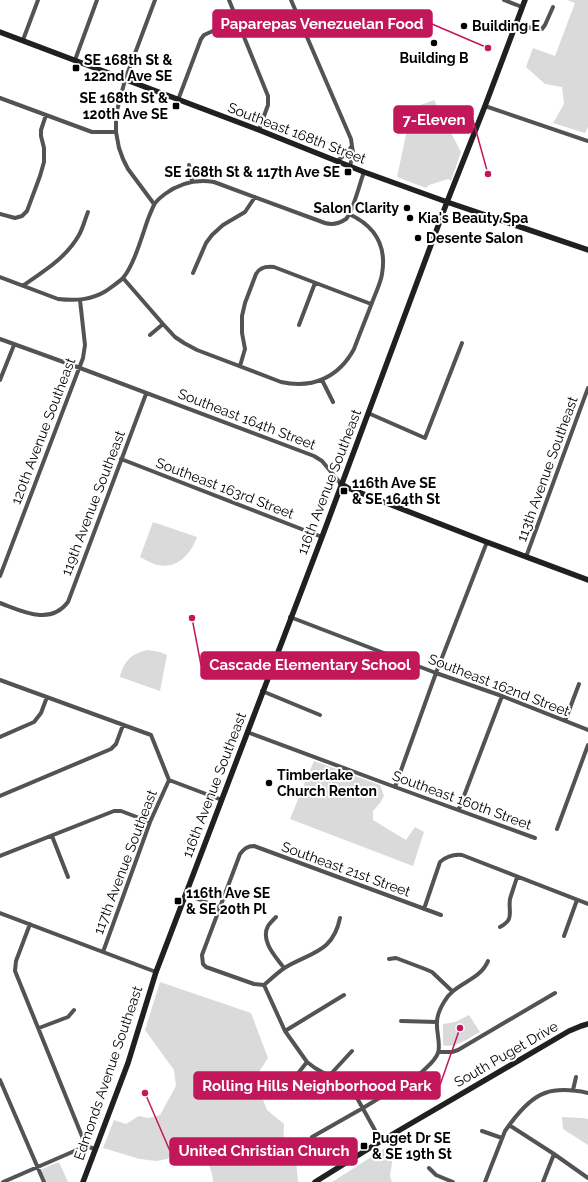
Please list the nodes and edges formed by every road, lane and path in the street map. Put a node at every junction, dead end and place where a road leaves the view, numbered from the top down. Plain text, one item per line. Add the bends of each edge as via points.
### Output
1 (38, 0) edge
2 (97, 0) edge
3 (155, 0) edge
4 (228, 0) edge
5 (291, 0) edge
6 (504, 0) edge
7 (525, 0) edge
8 (522, 7) junction
9 (553, 7) dead end
10 (237, 20) junction
11 (516, 23) junction
12 (0, 32) edge
13 (23, 40) junction
14 (75, 60) junction
15 (125, 80) junction
16 (0, 98) edge
17 (178, 100) junction
18 (485, 106) junction
19 (46, 115) junction
20 (259, 130) junction
21 (116, 132) junction
22 (588, 141) edge
23 (352, 146) junction
24 (337, 161) junction
25 (189, 165) dead end
26 (350, 166) junction
27 (364, 172) junction
28 (192, 181) junction
29 (255, 197) junction
30 (447, 202) junction
31 (154, 204) junction
32 (88, 212) dead end
33 (0, 214) edge
34 (349, 214) junction
35 (588, 250) edge
36 (193, 273) dead end
37 (0, 277) edge
38 (123, 278) junction
39 (315, 283) junction
40 (24, 286) junction
41 (80, 300) junction
42 (371, 304) junction
43 (163, 324) junction
44 (299, 325) dead end
45 (150, 335) dead end
46 (0, 340) edge
47 (462, 343) dead end
48 (14, 345) junction
49 (240, 366) junction
50 (80, 368) junction
51 (0, 380) edge
52 (322, 380) junction
53 (588, 388) edge
54 (146, 394) junction
55 (334, 402) dead end
56 (368, 413) junction
57 (121, 459) junction
58 (341, 484) junction
59 (322, 537) junction
60 (487, 542) junction
61 (526, 557) junction
62 (0, 576) edge
63 (588, 580) edge
64 (0, 603) edge
65 (290, 618) junction
66 (436, 673) junction
67 (0, 680) edge
68 (579, 684) dead end
69 (262, 691) junction
70 (502, 696) junction
71 (46, 697) junction
72 (320, 716) dead end
73 (565, 721) junction
74 (123, 725) junction
75 (588, 730) edge
76 (247, 732) junction
77 (0, 736) edge
78 (588, 745) edge
79 (169, 780) junction
80 (395, 787) junction
81 (0, 796) edge
82 (222, 800) junction
83 (459, 810) junction
84 (150, 822) junction
85 (557, 829) dead end
86 (52, 836) junction
87 (535, 838) dead end
88 (0, 856) edge
89 (68, 877) dead end
90 (517, 877) junction
91 (185, 894) junction
92 (577, 900) junction
93 (588, 904) edge
94 (219, 907) junction
95 (424, 909) junction
96 (0, 913) edge
97 (441, 915) dead end
98 (276, 917) dead end
99 (340, 918) dead end
100 (30, 924) junction
101 (500, 927) dead end
102 (564, 936) dead end
103 (103, 952) junction
104 (389, 959) dead end
105 (488, 961) dead end
106 (284, 968) junction
107 (156, 972) junction
108 (264, 985) junction
109 (452, 991) junction
110 (555, 993) dead end
111 (344, 995) dead end
112 (74, 1010) dead end
113 (401, 1021) dead end
114 (437, 1022) junction
115 (588, 1024) edge
116 (39, 1028) junction
117 (285, 1031) junction
118 (352, 1051) dead end
119 (438, 1052) junction
120 (307, 1062) junction
121 (329, 1076) junction
122 (576, 1077) dead end
123 (0, 1080) edge
124 (288, 1086) dead end
125 (573, 1090) junction
126 (588, 1093) edge
127 (362, 1108) junction
128 (509, 1125) junction
129 (482, 1131) dead end
130 (312, 1137) dead end
131 (502, 1138) junction
132 (381, 1141) junction
133 (86, 1146) junction
134 (96, 1149) junction
135 (554, 1154) junction
136 (38, 1167) junction
137 (429, 1168) dead end
138 (588, 1178) edge
139 (3, 1182) edge
140 (44, 1182) edge
141 (83, 1182) edge
142 (316, 1182) edge
143 (453, 1182) edge
144 (485, 1182) edge
145 (543, 1182) edge

1 - 13 street
2 - 14 street
3 - 15 street
4 - 10 street
5 - 23 street
6 - 8 street
7 - 8 street, 116th Avenue Southeast
8 - 11 street, 116th Avenue Southeast
9 - 11 street via 542,29
10 - 17 street via 204,35 201,39
10 - 20 street via 268,96 268,105
11 - 18 street, 116th Avenue Southeast
12 - 13 street, Southeast 168th Street
13 - 14 street, Southeast 168th Street
14 - 15 street, Southeast 168th Street
15 - 17 street, Southeast 168th Street
15 - 21 street via 116,109
16 - 19 street
17 - 20 street, Southeast 168th Street
18 - 22 street
18 - 30 street, 116th Avenue Southeast
19 - 21 street via 92,132
19 - 33 street via 40,130 44,162 27,211 15,218
20 - 24 street, Southeast 168th Street
21 - 31 street via 119,148 128,169
23 - 24 street
23 - 26 street
24 - 26 street, Southeast 168th Street
25 - 28 street
26 - 27 street, Southeast 168th Street
27 - 30 street, Southeast 168th Street
27 - 34 street
28 - 29 street via 207,180
28 - 31 street via 171,190
29 - 34 street via 328,224 342,222
29 - 36 street via 245,212 212,235
30 - 35 street, Southeast 168th Street
30 - 56 street, 116th Avenue Southeast
31 - 38 street via 134,258
32 - 40 street via 79,235 68,251
34 - 42 street via 371,229 382,251 382,275
37 - 40 street
38 - 41 street via 97,296
38 - 43 street
39 - 42 street
39 - 44 street
39 - 49 street via 274,267 266,266 258,270 242,311 241,326 245,349
40 - 41 street via 58,299
41 - 50 street, 120th Avenue Southeast via 85,353
42 - 52 street via 349,358 336,372
43 - 45 street
43 - 49 street via 175,337 191,347
46 - 48 street, Southeast 164th Street
47 - 56 street via 425,438
48 - 50 street, Southeast 164th Street
48 - 51 street
49 - 52 street via 289,384 307,384
50 - 54 street, Southeast 164th Street
50 - 62 street, 120th Avenue Southeast
52 - 55 street
53 - 61 street, 113th Avenue Southeast
54 - 57 street, 119th Avenue Southeast
54 - 58 street, Southeast 164th Street via 314,456 322,461
56 - 58 street, 116th Avenue Southeast
57 - 59 street, Southeast 163rd Street
57 - 64 street, 119th Avenue Southeast via 64,607 53,614 40,615
58 - 59 street, 116th Avenue Southeast
58 - 60 street, Southeast 164th Street
59 - 65 street, 116th Avenue Southeast
60 - 61 street, Southeast 164th Street
60 - 66 street
61 - 63 street, Southeast 164th Street
65 - 66 street, Southeast 162nd Street
65 - 69 street, 116th Avenue Southeast
66 - 70 street, Southeast 162nd Street
66 - 80 street
67 - 71 street
68 - 73 street
69 - 72 street
69 - 76 street, 116th Avenue Southeast
70 - 73 street, Southeast 162nd Street
70 - 83 street
71 - 74 street
71 - 77 street via 41,713 34,722
73 - 75 street, Southeast 162nd Street
74 - 79 street via 151,735
74 - 81 street via 116,744 111,749
76 - 80 street, Southeast 160th Street
76 - 82 street, 116th Avenue Southeast
78 - 85 street
79 - 82 street
79 - 84 street, 117th Avenue Southeast
80 - 83 street, Southeast 160th Street
82 - 91 street, 116th Avenue Southeast
83 - 87 street, Southeast 160th Street
84 - 86 street via 121,811 114,811
84 - 103 street, 117th Avenue Southeast
86 - 88 street
86 - 89 street
90 - 92 street
90 - 95 street via 455,854 440,862
90 - 101 street via 510,900 510,913 505,924
91 - 94 street
91 - 107 street, 116th Avenue Southeast
92 - 93 street
92 - 102 street
94 - 95 street, Southeast 21st Street via 240,854 249,846 254,846
94 - 108 street via 202,955 203,964 254,984
95 - 97 street, Southeast 21st Street
96 - 100 street
98 - 106 street via 268,925 266,938
99 - 106 street via 335,935 329,943
100 - 103 street
100 - 116 street via 16,961 15,971
103 - 107 street
104 - 109 street via 396,958 432,972
105 - 109 street via 479,974
106 - 108 street
107 - 134 street, Edmonds Avenue Southeast
108 - 117 street
109 - 114 street via 443,1003
110 - 119 street via 458,1050
111 - 117 street
112 - 116 street via 68,1017
113 - 114 street
114 - 119 street
115 - 132 street, South Puget Drive via 569,1031
116 - 133 street
117 - 120 street
118 - 121 street
119 - 127 street via 422,1072
120 - 121 street
120 - 124 street
121 - 127 street via 346,1087 357,1098
122 - 125 street
123 - 136 street
125 - 126 street
125 - 128 street via 545,1093 534,1099
127 - 130 street
127 - 132 street
128 - 131 street
128 - 135 street
129 - 131 street
131 - 144 street
132 - 142 street, South Puget Drive
133 - 134 street
133 - 136 street
134 - 141 street, Edmonds Avenue Southeast
135 - 138 street
135 - 145 street
136 - 139 street
136 - 140 street
137 - 143 street via 436,1175

